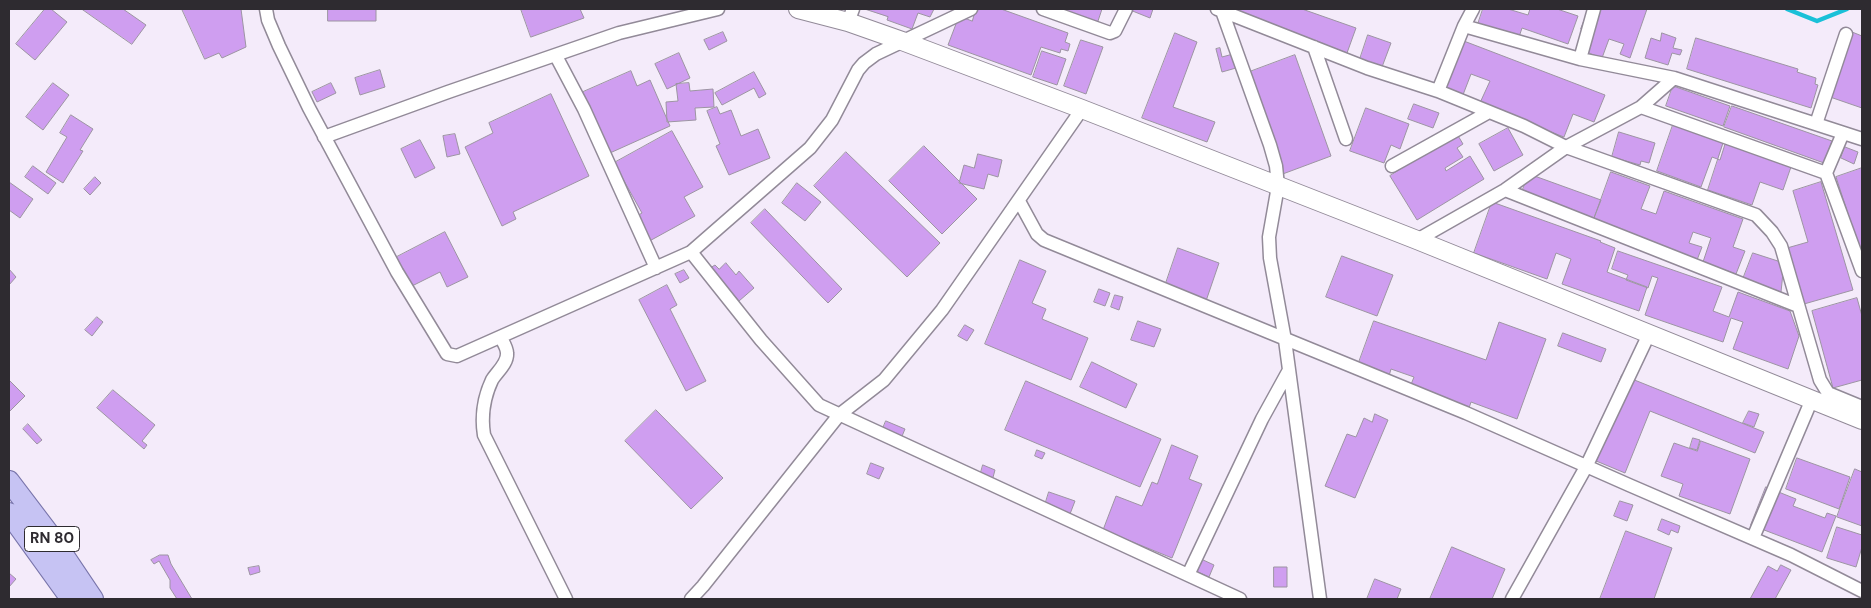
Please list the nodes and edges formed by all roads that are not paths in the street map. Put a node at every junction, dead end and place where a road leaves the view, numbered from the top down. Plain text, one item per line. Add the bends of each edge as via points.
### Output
1 (266, 9) edge
2 (718, 9) edge
3 (798, 9) edge
4 (971, 9) edge
5 (1043, 9) edge
6 (1126, 9) edge
7 (1473, 9) edge
8 (1594, 9) edge
9 (1219, 10) edge
10 (851, 16) edge
11 (1464, 26) junction
12 (1846, 34) dead end
13 (902, 41) junction
14 (1314, 47) junction
15 (556, 56) junction
16 (1580, 59) junction
17 (1674, 78) junction
18 (1438, 91) junction
19 (1641, 107) junction
20 (1082, 109) junction
21 (1489, 112) junction
22 (1816, 124) junction
23 (1843, 133) junction
24 (324, 137) junction
25 (1346, 139) dead end
26 (1862, 139) edge
27 (1566, 147) junction
28 (1392, 166) dead end
29 (1826, 173) junction
30 (1278, 186) junction
31 (1505, 190) junction
32 (1019, 201) junction
33 (1417, 240) junction
34 (691, 252) junction
35 (656, 268) junction
36 (1862, 271) edge
37 (1798, 306) junction
38 (1649, 334) junction
39 (501, 338) junction
40 (1285, 340) junction
41 (1290, 370) junction
42 (1812, 399) junction
43 (1862, 407) edge
44 (839, 415) junction
45 (1862, 420) edge
46 (1586, 466) junction
47 (9, 481) edge
48 (9, 513) edge
49 (50, 535) junction
50 (1753, 538) junction
51 (35, 549) junction
52 (1188, 575) junction
53 (1862, 591) edge
54 (71, 599) edge
55 (93, 599) edge
56 (566, 599) edge
57 (691, 599) edge
58 (1240, 599) edge
59 (1320, 599) edge
60 (1512, 599) edge

1 - 24 street via 279,46
2 - 15 street via 620,33
3 - 10 main road
4 - 13 street
5 - 6 street via 1110,33 1115,31
7 - 11 street
8 - 16 street
9 - 14 street
9 - 30 street via 1270,145
10 - 13 main road
11 - 16 street
11 - 18 street
12 - 22 street
13 - 20 main road
13 - 34 street via 864,63 832,120 810,148
14 - 18 street
14 - 25 street
15 - 24 street
15 - 35 street via 584,109
16 - 17 street
17 - 19 street
17 - 22 street
18 - 21 street
19 - 27 street
19 - 29 street
20 - 30 main road
20 - 32 street
21 - 27 street
21 - 28 street
22 - 23 street
23 - 26 street
23 - 29 street
24 - 39 street via 397,272 447,354 463,355
27 - 31 street
27 - 37 street via 1756,216 1781,246
29 - 36 street
30 - 33 main road
30 - 40 street via 1270,258
31 - 33 street
31 - 37 street
32 - 40 street via 1037,234 1044,240
32 - 44 street via 913,347 884,380
33 - 38 main road
34 - 35 street
34 - 44 street via 761,340 819,405
35 - 39 street
37 - 43 street via 1820,380 1828,393
38 - 42 main road
38 - 46 street
39 - 56 street via 507,352 485,402 484,435
40 - 41 street
40 - 46 street via 1457,409
41 - 52 street via 1262,419
41 - 59 street
42 - 45 main road
42 - 50 street
44 - 52 street
44 - 57 street
46 - 50 street
46 - 60 street
47 - 49 main road, RN 80
48 - 51 main road, RN 80
49 - 51 main road
49 - 55 main road, RN 80
50 - 53 street
51 - 54 main road, RN 80
52 - 58 street

